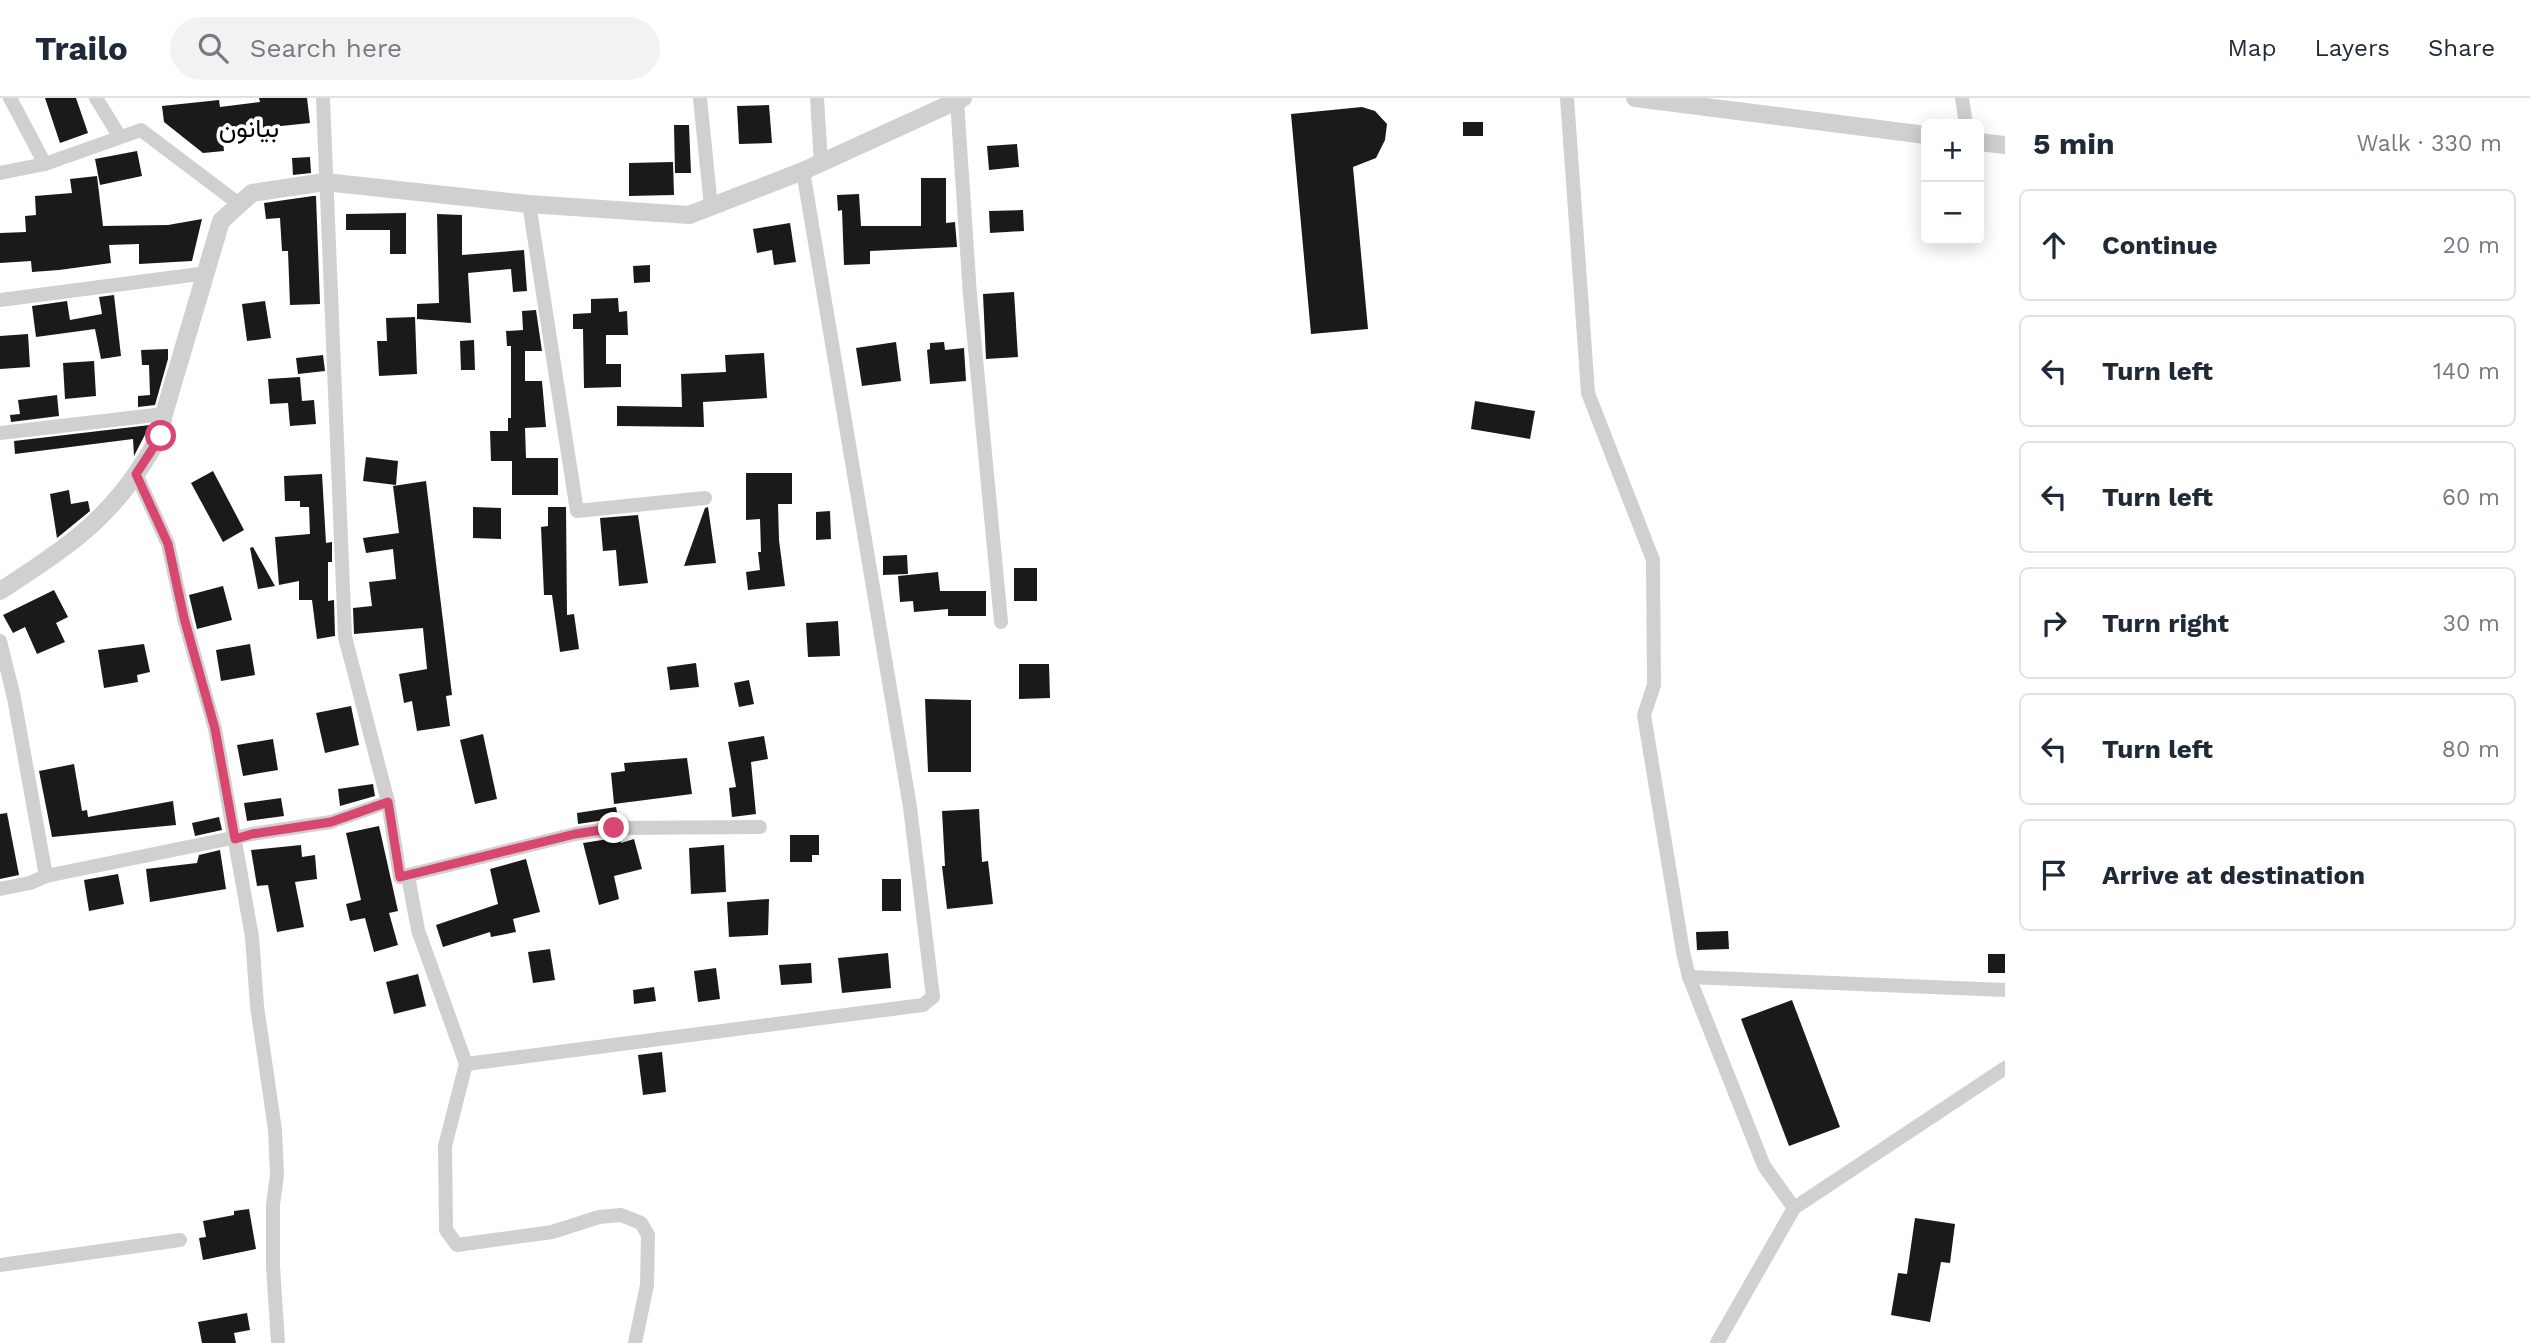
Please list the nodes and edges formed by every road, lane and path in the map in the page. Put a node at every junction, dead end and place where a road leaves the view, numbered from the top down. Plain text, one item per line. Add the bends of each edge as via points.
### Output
1 (10, 98) edge
2 (96, 98) edge
3 (323, 98) edge
4 (700, 98) edge
5 (817, 98) edge
6 (1567, 98) edge
7 (1635, 98) edge
8 (1962, 98) edge
9 (960, 99) edge
10 (1965, 119) edge
11 (1921, 134) edge
12 (120, 137) junction
13 (1984, 143) edge
14 (2005, 145) edge
15 (821, 163) junction
16 (45, 164) junction
17 (803, 171) junction
18 (0, 173) edge
19 (326, 182) junction
20 (239, 204) junction
21 (529, 204) junction
22 (711, 207) junction
23 (207, 273) junction
24 (0, 300) edge
25 (164, 414) junction
26 (0, 433) edge
27 (136, 474) junction
28 (705, 498) dead end
29 (0, 592) edge
30 (1001, 622) dead end
31 (0, 641) edge
32 (388, 802) junction
33 (760, 827) dead end
34 (235, 839) junction
35 (46, 876) junction
36 (408, 876) junction
37 (0, 889) edge
38 (1689, 977) junction
39 (2005, 990) edge
40 (466, 1064) junction
41 (2005, 1069) edge
42 (1794, 1208) junction
43 (180, 1240) dead end
44 (0, 1265) edge
45 (278, 1343) edge
46 (635, 1343) edge
47 (1717, 1343) edge

1 - 16 street
2 - 12 street
3 - 19 street
4 - 22 street
5 - 15 street
6 - 38 street via 1588,393 1653,560 1654,685 1644,715
7 - 11 street
8 - 10 street
9 - 15 street
9 - 30 street via 970,295
12 - 16 street
12 - 20 street via 141,130
13 - 14 street
15 - 17 street
16 - 18 street
17 - 22 street
17 - 40 street via 910,807 933,997 923,1005
19 - 20 street via 252,193
19 - 21 street
19 - 32 street via 345,637
20 - 23 street via 221,221
21 - 22 street via 689,215
21 - 28 street via 577,511
23 - 24 street
23 - 25 street
25 - 26 street
25 - 27 street via 161,436
27 - 29 street via 119,500 82,536
27 - 34 street via 168,544 215,729
31 - 35 street
32 - 34 street via 331,822
32 - 36 street via 400,877
33 - 36 street via 614,828
34 - 35 street
34 - 45 street via 257,966 257,1006 275,1129 272,1266
35 - 37 street
36 - 40 street via 418,930
38 - 39 street
38 - 42 street via 1764,1166
40 - 46 street via 446,1146 446,1230 457,1245 552,1232 598,1217 621,1215 641,1223 648,1235 646,1285
41 - 42 street
42 - 47 street
43 - 44 street

